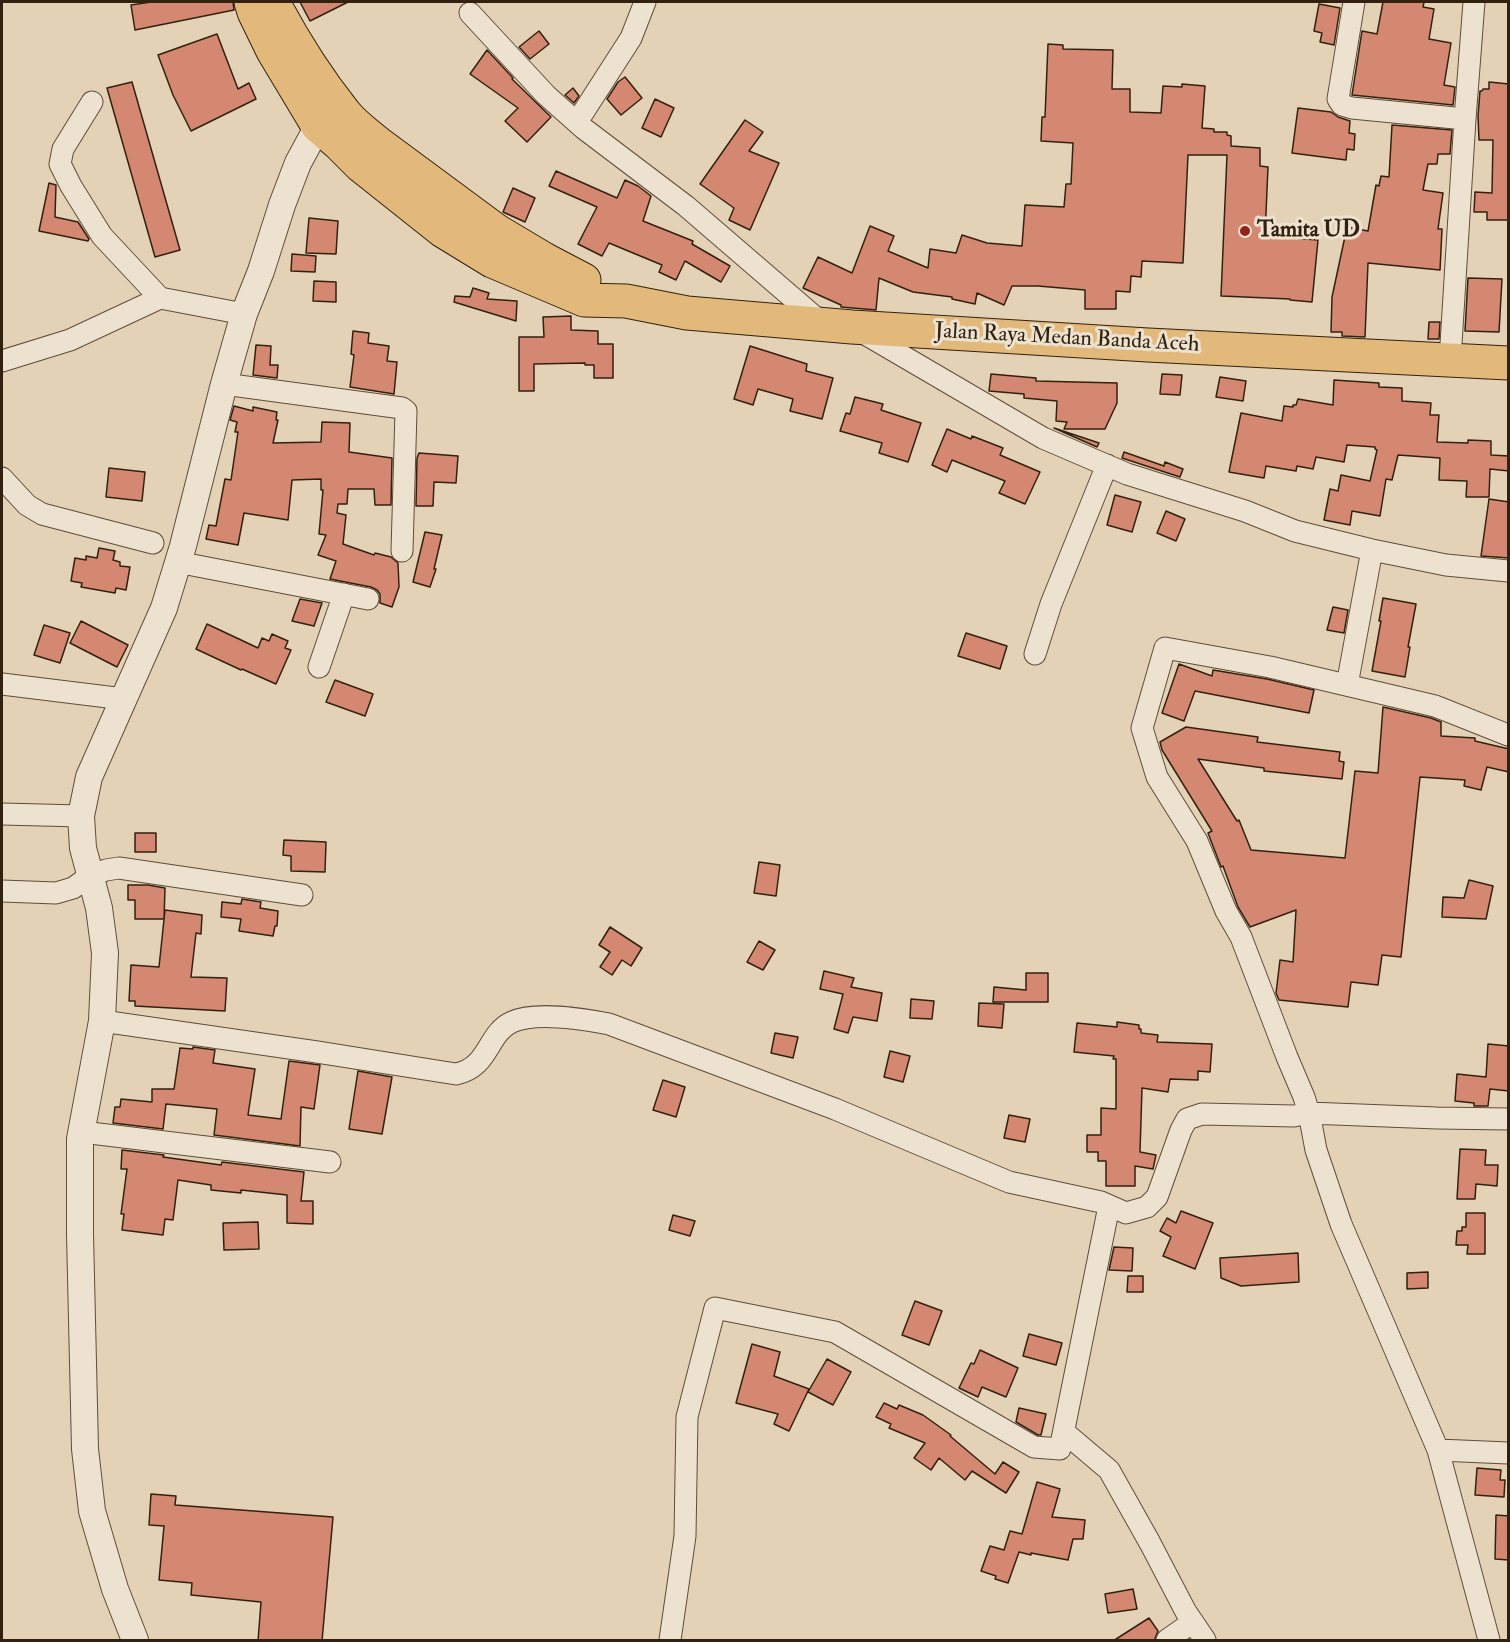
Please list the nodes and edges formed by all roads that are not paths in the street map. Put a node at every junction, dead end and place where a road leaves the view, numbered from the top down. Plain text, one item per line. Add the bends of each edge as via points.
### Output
1 (251, 2) edge
2 (273, 2) edge
3 (645, 2) edge
4 (1354, 2) edge
5 (1472, 2) edge
6 (470, 13) dead end
7 (92, 102) dead end
8 (1465, 119) junction
9 (577, 122) junction
10 (318, 126) junction
11 (369, 154) junction
12 (160, 298) junction
13 (626, 301) junction
14 (244, 314) junction
15 (837, 325) junction
16 (1450, 360) junction
17 (2, 361) edge
18 (1509, 363) edge
19 (224, 384) junction
20 (1107, 465) junction
21 (2, 478) edge
22 (153, 543) dead end
23 (1372, 550) junction
24 (402, 551) dead end
25 (177, 562) junction
26 (1509, 571) edge
27 (344, 594) junction
28 (368, 599) dead end
29 (1035, 654) dead end
30 (319, 666) dead end
31 (2, 684) edge
32 (1347, 685) junction
33 (124, 699) junction
34 (1509, 735) edge
35 (2, 814) edge
36 (81, 816) junction
37 (90, 876) junction
38 (2, 891) edge
39 (302, 895) dead end
40 (102, 1021) junction
41 (1302, 1114) junction
42 (1509, 1119) edge
43 (82, 1132) junction
44 (330, 1162) dead end
45 (1109, 1206) junction
46 (1064, 1432) junction
47 (1438, 1450) junction
48 (1509, 1453) edge
49 (1193, 1622) junction
50 (135, 1641) edge
51 (670, 1641) edge
52 (1167, 1641) edge
53 (1205, 1641) edge
54 (1489, 1641) edge

1 - 10 highway, Jalan Raya Medan Banda Aceh via 273,51
2 - 11 highway, Jalan Raya Medan Banda Aceh via 295,43
3 - 9 street via 631,38
4 - 8 street via 1338,99 1342,105
5 - 8 street
6 - 9 street via 546,95
7 - 12 street via 63,149 60,164 102,236
8 - 16 street
9 - 15 street
10 - 11 highway, Jalan Raya Medan Banda Aceh via 339,144
10 - 14 street via 298,163
11 - 13 highway, Jalan Raya Medan Banda Aceh via 429,181 497,231
11 - 13 highway, Jalan Raya Medan Banda Aceh via 424,217 492,261 584,300
12 - 14 street
12 - 17 street via 70,340
13 - 15 highway, Jalan Raya Medan Banda Aceh via 687,313
14 - 19 street
15 - 16 highway, Jalan Raya Medan Banda Aceh
15 - 20 street via 1043,438
16 - 18 highway, Jalan Raya Medan Banda Aceh
19 - 24 street via 406,411
19 - 25 street
20 - 23 street via 1296,531
20 - 29 street
21 - 22 street via 27,505 42,514
23 - 26 street via 1446,565
23 - 32 street
25 - 27 street
25 - 33 street via 164,608
27 - 28 street
27 - 30 street
31 - 33 street
32 - 34 street via 1435,706
32 - 41 street via 1166,648 1142,728 1157,777 1197,840 1241,936 1304,1097
33 - 36 street via 88,777
35 - 36 street
36 - 37 street
37 - 38 street via 74,888 56,893
37 - 39 street via 119,868
37 - 40 street via 105,953
40 - 43 street
40 - 45 street via 456,1074 477,1065 498,1033 511,1022 533,1017 609,1024 835,1109 1009,1182
41 - 42 street
41 - 45 street via 1202,1114 1187,1119 1157,1197 1147,1207 1126,1213
41 - 47 street via 1341,1224
43 - 44 street
43 - 50 street via 85,1449 92,1511
45 - 46 street
46 - 49 street via 1109,1470
46 - 51 street via 1060,1449 1034,1447 835,1332 715,1308 687,1416 685,1536
47 - 48 street
47 - 54 street
49 - 52 street
49 - 53 street

